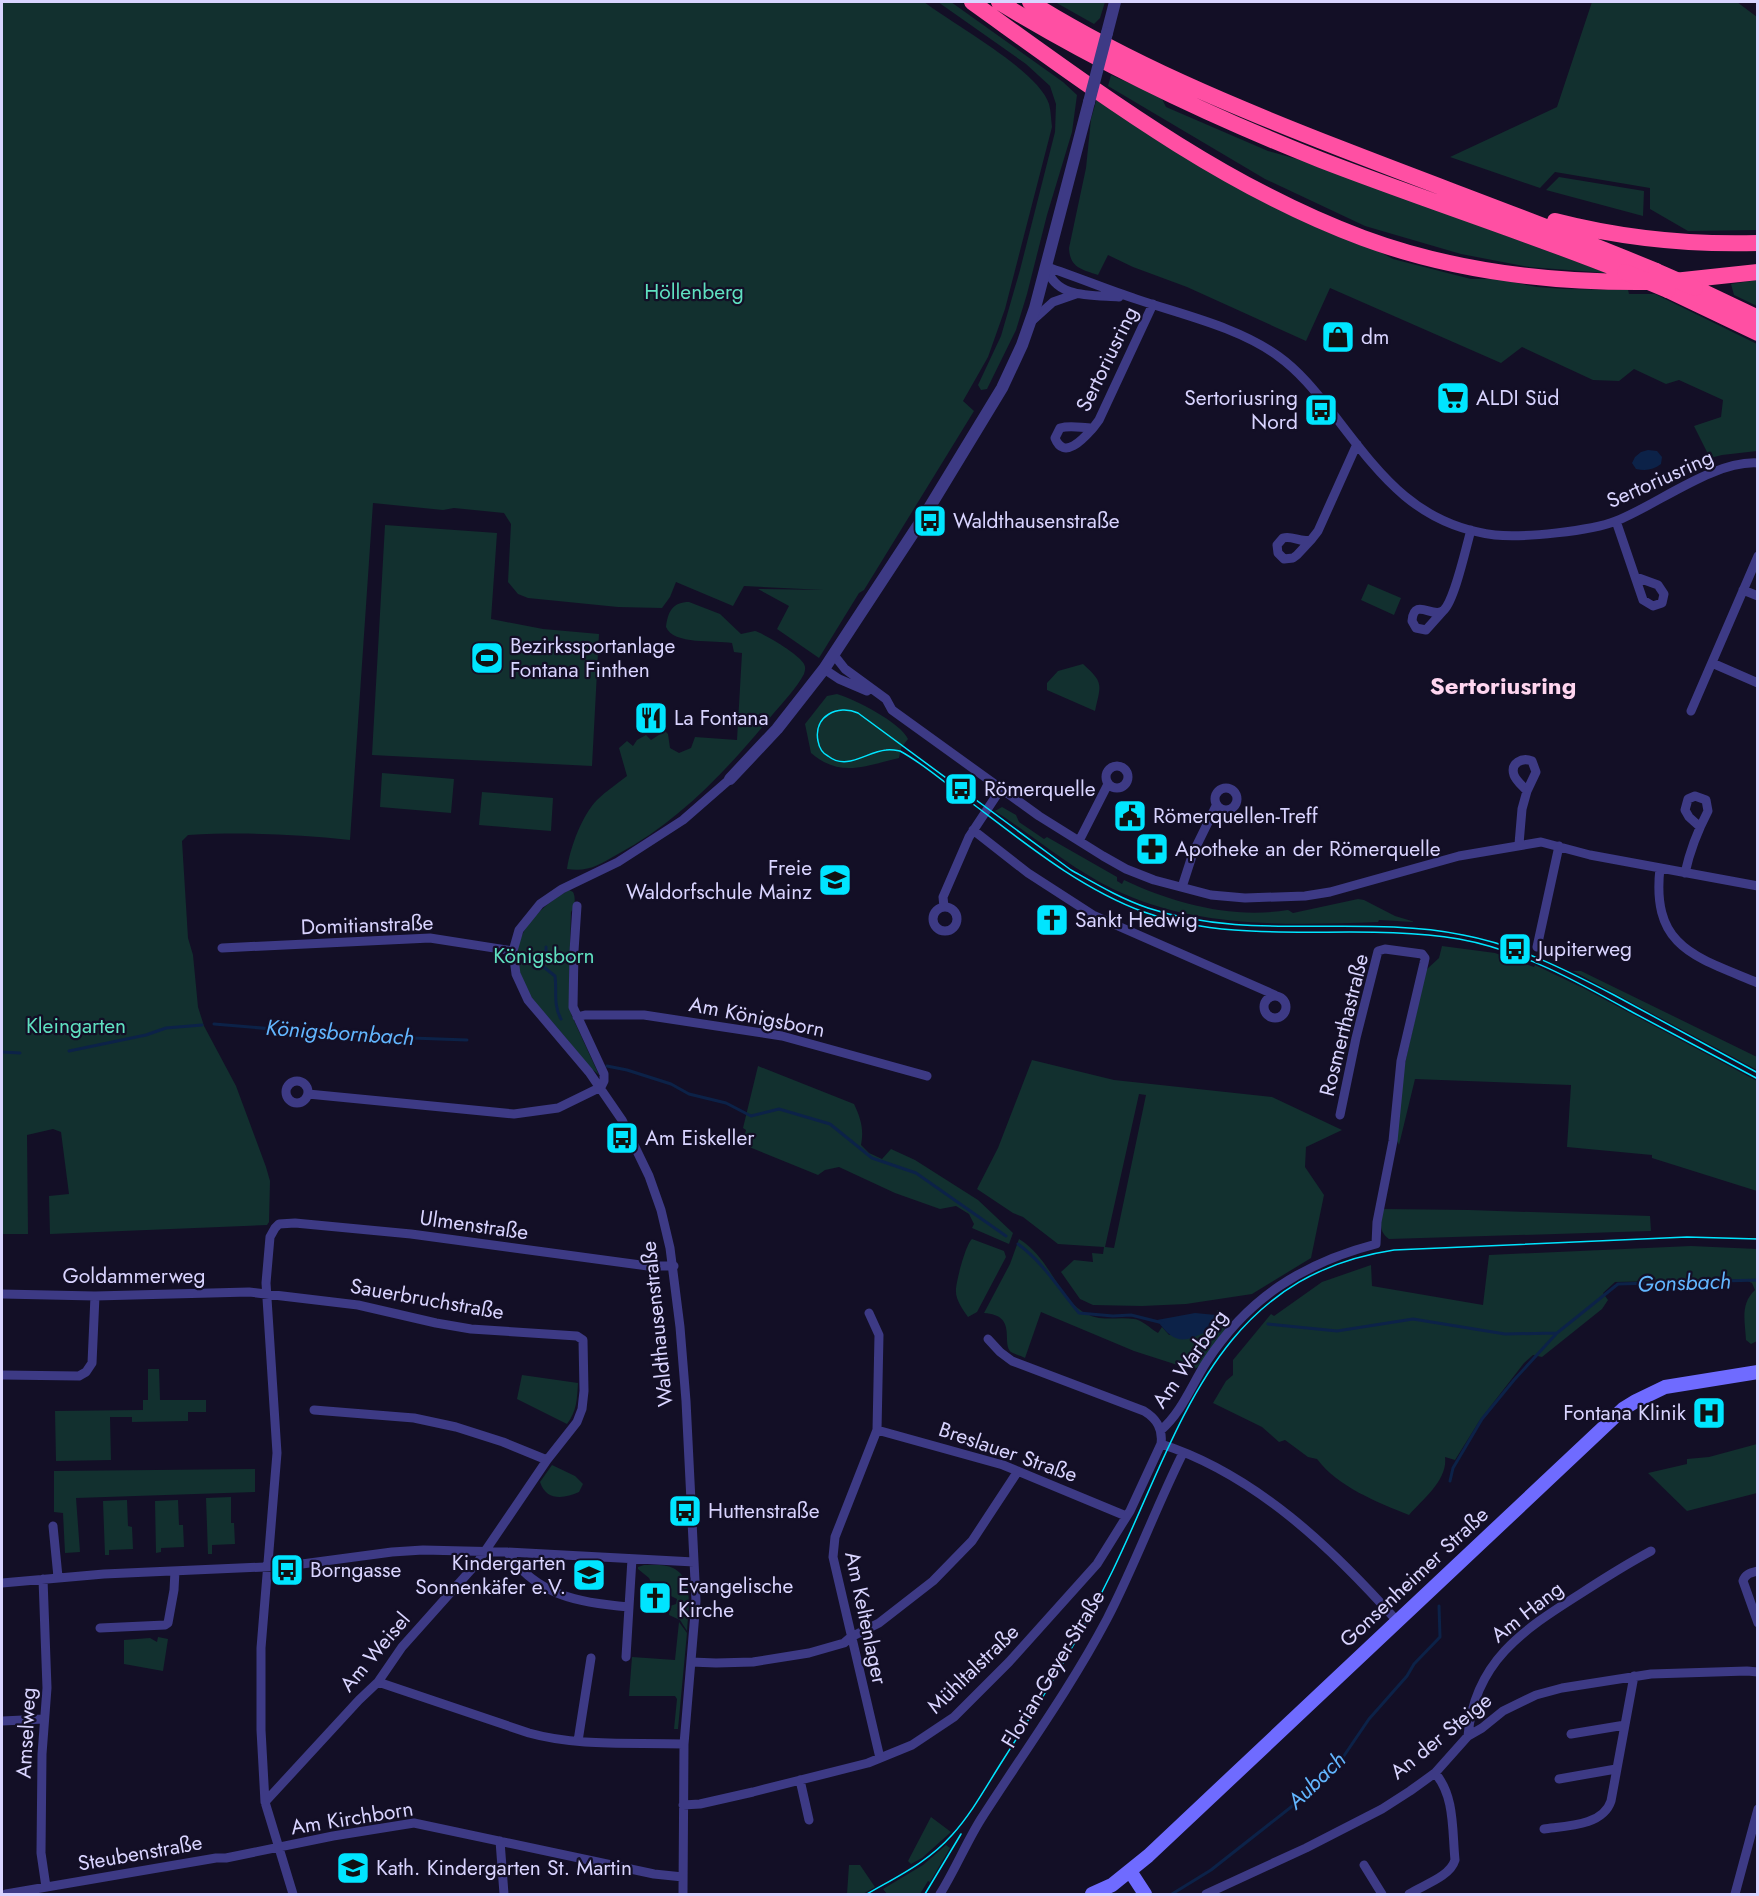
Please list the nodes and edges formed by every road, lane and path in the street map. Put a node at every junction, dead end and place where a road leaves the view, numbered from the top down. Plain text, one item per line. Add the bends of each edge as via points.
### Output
1 (972, 2) edge
2 (999, 2) edge
3 (1030, 2) edge
4 (1115, 2) edge
5 (1473, 199) junction
6 (1758, 243) edge
7 (1047, 267) junction
8 (1758, 272) edge
9 (1079, 294) junction
10 (1133, 298) junction
11 (1153, 304) junction
12 (1758, 318) edge
13 (1029, 325) junction
14 (1758, 333) edge
15 (1093, 428) dead end
16 (1357, 444) junction
17 (1758, 463) edge
18 (1616, 521) junction
19 (1471, 530) junction
20 (1311, 540) dead end
21 (1758, 556) edge
22 (1636, 577) dead end
23 (1743, 590) junction
24 (1758, 596) edge
25 (1443, 611) dead end
26 (834, 655) junction
27 (1712, 663) junction
28 (824, 669) junction
29 (1758, 683) edge
30 (886, 699) junction
31 (1691, 711) dead end
32 (730, 779) joint
33 (1108, 784) dead end
34 (1002, 788) junction
35 (1527, 790) dead end
36 (1216, 806) dead end
37 (1699, 826) dead end
38 (973, 831) junction
39 (1079, 842) junction
40 (1519, 844) junction
41 (1559, 846) junction
42 (1660, 868) junction
43 (1685, 873) junction
44 (1758, 886) edge
45 (1182, 888) junction
46 (577, 906) dead end
47 (944, 908) dead end
48 (1538, 947) dead end
49 (222, 948) dead end
50 (513, 951) junction
51 (1758, 983) edge
52 (1275, 995) dead end
53 (577, 1017) junction
54 (927, 1076) dead end
55 (601, 1087) junction
56 (308, 1094) dead end
57 (1340, 1115) dead end
58 (1376, 1244) joint
59 (674, 1266) junction
60 (2, 1294) edge
61 (266, 1294) junction
62 (94, 1296) junction
63 (869, 1313) dead end
64 (582, 1338) joint
65 (988, 1339) dead end
66 (1758, 1372) edge
67 (2, 1375) edge
68 (314, 1410) dead end
69 (877, 1430) junction
70 (1161, 1430) junction
71 (1161, 1444) junction
72 (1183, 1454) junction
73 (547, 1460) junction
74 (1018, 1471) junction
75 (1126, 1516) junction
76 (53, 1526) dead end
77 (485, 1551) junction
78 (1651, 1551) dead end
79 (507, 1552) junction
80 (632, 1559) junction
81 (694, 1562) junction
82 (268, 1567) junction
83 (175, 1571) junction
84 (1758, 1571) edge
85 (58, 1577) junction
86 (43, 1579) junction
87 (2, 1582) edge
88 (629, 1606) junction
89 (1397, 1621) junction
90 (1758, 1623) edge
91 (100, 1628) dead end
92 (851, 1637) junction
93 (626, 1657) dead end
94 (591, 1658) dead end
95 (691, 1662) junction
96 (1758, 1672) edge
97 (1634, 1677) junction
98 (378, 1682) junction
99 (44, 1719) junction
100 (2, 1721) edge
101 (1625, 1725) junction
102 (1571, 1734) dead end
103 (1468, 1736) junction
104 (578, 1741) junction
105 (684, 1744) junction
106 (880, 1758) junction
107 (1616, 1769) junction
108 (1435, 1773) junction
109 (1558, 1779) dead end
110 (800, 1780) junction
111 (265, 1802) junction
112 (682, 1805) junction
113 (1758, 1809) edge
114 (808, 1820) dead end
115 (1544, 1829) dead end
116 (500, 1841) junction
117 (280, 1847) junction
118 (1364, 1865) dead end
119 (1125, 1875) junction
120 (682, 1877) junction
121 (46, 1887) junction
122 (6, 1894) edge
123 (293, 1894) edge
124 (504, 1894) edge
125 (683, 1894) edge
126 (940, 1894) edge
127 (1092, 1894) edge
128 (1137, 1894) edge
129 (1145, 1894) edge
130 (1206, 1894) edge
131 (1383, 1894) edge
132 (1409, 1894) edge
133 (1735, 1894) edge

1 - 8 highway via 1212,164 1297,210 1365,239 1454,264 1544,279 1663,281
2 - 14 highway, bridge via 1100,59 1229,122 1323,161 1625,272
3 - 5 highway via 1180,82
4 - 7 street, bridge
5 - 6 highway via 1613,233 1704,244
5 - 12 highway, bridge via 1656,271
7 - 9 street, Sertoriusring via 1053,282
7 - 10 street, Sertoriusring
7 - 13 street
9 - 10 street, Sertoriusring
9 - 13 street, Sertoriusring via 1053,302
10 - 11 street, Sertoriusring
11 - 15 street, Sertoriusring
11 - 16 street, Sertoriusring via 1234,332 1278,356 1297,371
13 - 26 street via 1014,364 986,415
16 - 19 street, Sertoriusring via 1411,503 1431,516
16 - 20 street
17 - 18 street, Sertoriusring via 1712,473
18 - 19 street, Sertoriusring via 1525,535
18 - 22 street
19 - 25 street
21 - 23 street
23 - 24 street
23 - 27 street
26 - 28 street
26 - 30 street via 845,669
27 - 29 street
27 - 31 street
28 - 30 street
28 - 32 street via 777,729
30 - 34 street via 892,710
32 - 50 street via 683,820 618,862 545,900 525,921
33 - 39 street
34 - 38 street
34 - 39 street
35 - 40 street
36 - 45 street via 1193,853
37 - 43 street
38 - 47 street via 944,897
38 - 52 street via 1028,873 1094,915
39 - 45 street via 1126,869
40 - 41 street via 1541,842
40 - 45 street via 1305,896 1245,898
41 - 42 street
41 - 48 street
42 - 43 street
42 - 51 street via 1657,896 1661,915 1677,941 1700,958
43 - 44 street
46 - 53 street via 573,951 573,1007
49 - 50 street, Domitianstraße via 430,938
50 - 55 street, Waldthausenstraße via 516,974 528,1000
53 - 54 street, Am Königsborn via 644,1015 782,1036
53 - 55 street via 604,1074
55 - 56 street via 558,1108 514,1114
55 - 59 street, Waldthausenstraße via 649,1176
57 - 58 street, Rosmerthastraße via 1378,951 1422,954 1425,958 1401,1061
58 - 70 street, Am Warberg via 1317,1263 1249,1308 1219,1342 1173,1418
59 - 61 street, Ulmenstraße via 622,1263 411,1234 279,1224 272,1232
59 - 81 street, Waldthausenstraße
60 - 62 street, Goldammerweg
61 - 62 street, Goldammerweg
61 - 64 street, Sauerbruchstraße via 358,1305 471,1329
61 - 82 street via 277,1453
62 - 67 street via 92,1363 86,1372 73,1376
63 - 69 street, Am Keltenlager via 879,1335
64 - 73 street, Am Weisel via 585,1359 580,1414
65 - 70 street via 1012,1361 1144,1411
66 - 89 main road, Gonsenheimer Straße via 1665,1387 1623,1409
68 - 73 street via 414,1418 456,1427
69 - 74 street, Breslauer Straße
69 - 92 street, Am Keltenlager via 833,1544
70 - 71 street
71 - 72 street
71 - 75 street, Mühltalstraße
72 - 89 street via 1273,1503 1346,1565
72 - 126 street, Florian-Geyer-Straße via 1091,1647 980,1821
73 - 77 street, Am Weisel
74 - 75 street, Breslauer Straße
74 - 92 street via 972,1541 933,1581 879,1623
75 - 106 street, Mühltalstraße via 1097,1564 954,1717 912,1745
76 - 85 street
77 - 79 street
77 - 82 street via 392,1552
77 - 98 street, Am Weisel via 402,1647
78 - 103 street, Am Hang via 1542,1618 1513,1641 1486,1674 1474,1703
79 - 80 street
79 - 88 street via 518,1566 559,1595 585,1603
80 - 81 street
80 - 88 street
81 - 95 street, Waldthausenstraße via 696,1601
82 - 83 street
82 - 111 street via 261,1648
83 - 85 street
83 - 91 street via 168,1623
84 - 90 street via 1748,1574 1743,1581
85 - 86 street
86 - 87 street
86 - 99 street, Amselweg via 47,1688
88 - 93 street
89 - 119 main road, Gonsenheimer Straße
92 - 95 street via 844,1643 778,1659
92 - 106 street, Am Keltenlager
94 - 104 street
95 - 105 street, Waldthausenstraße
96 - 97 street, An der Steige
97 - 101 street
97 - 103 street, An der Steige via 1536,1695
98 - 104 street via 529,1733
98 - 111 street, Am Weisel
99 - 100 street
99 - 121 street, Amselweg via 41,1853
101 - 102 street
101 - 107 street
103 - 108 street, An der Steige
104 - 105 street
105 - 112 street, Waldthausenstraße
106 - 110 street, Mühltalstraße
107 - 109 street
107 - 115 street via 1611,1801 1604,1814 1573,1825
108 - 130 street, An der Steige via 1345,1828
108 - 132 street via 1449,1796 1454,1866
110 - 112 street, Mühltalstraße
110 - 114 street
111 - 117 street
112 - 120 street, Waldthausenstraße
113 - 133 street
116 - 117 street, Am Kirchborn via 414,1823
116 - 120 street, Am Kirchborn
116 - 124 street
117 - 121 street, Steubenstraße
117 - 123 street
118 - 131 street
119 - 127 main road, Gonsenheimer Straße
119 - 128 main road
119 - 129 main road
120 - 125 street, Waldthausenstraße
121 - 122 street, Steubenstraße

